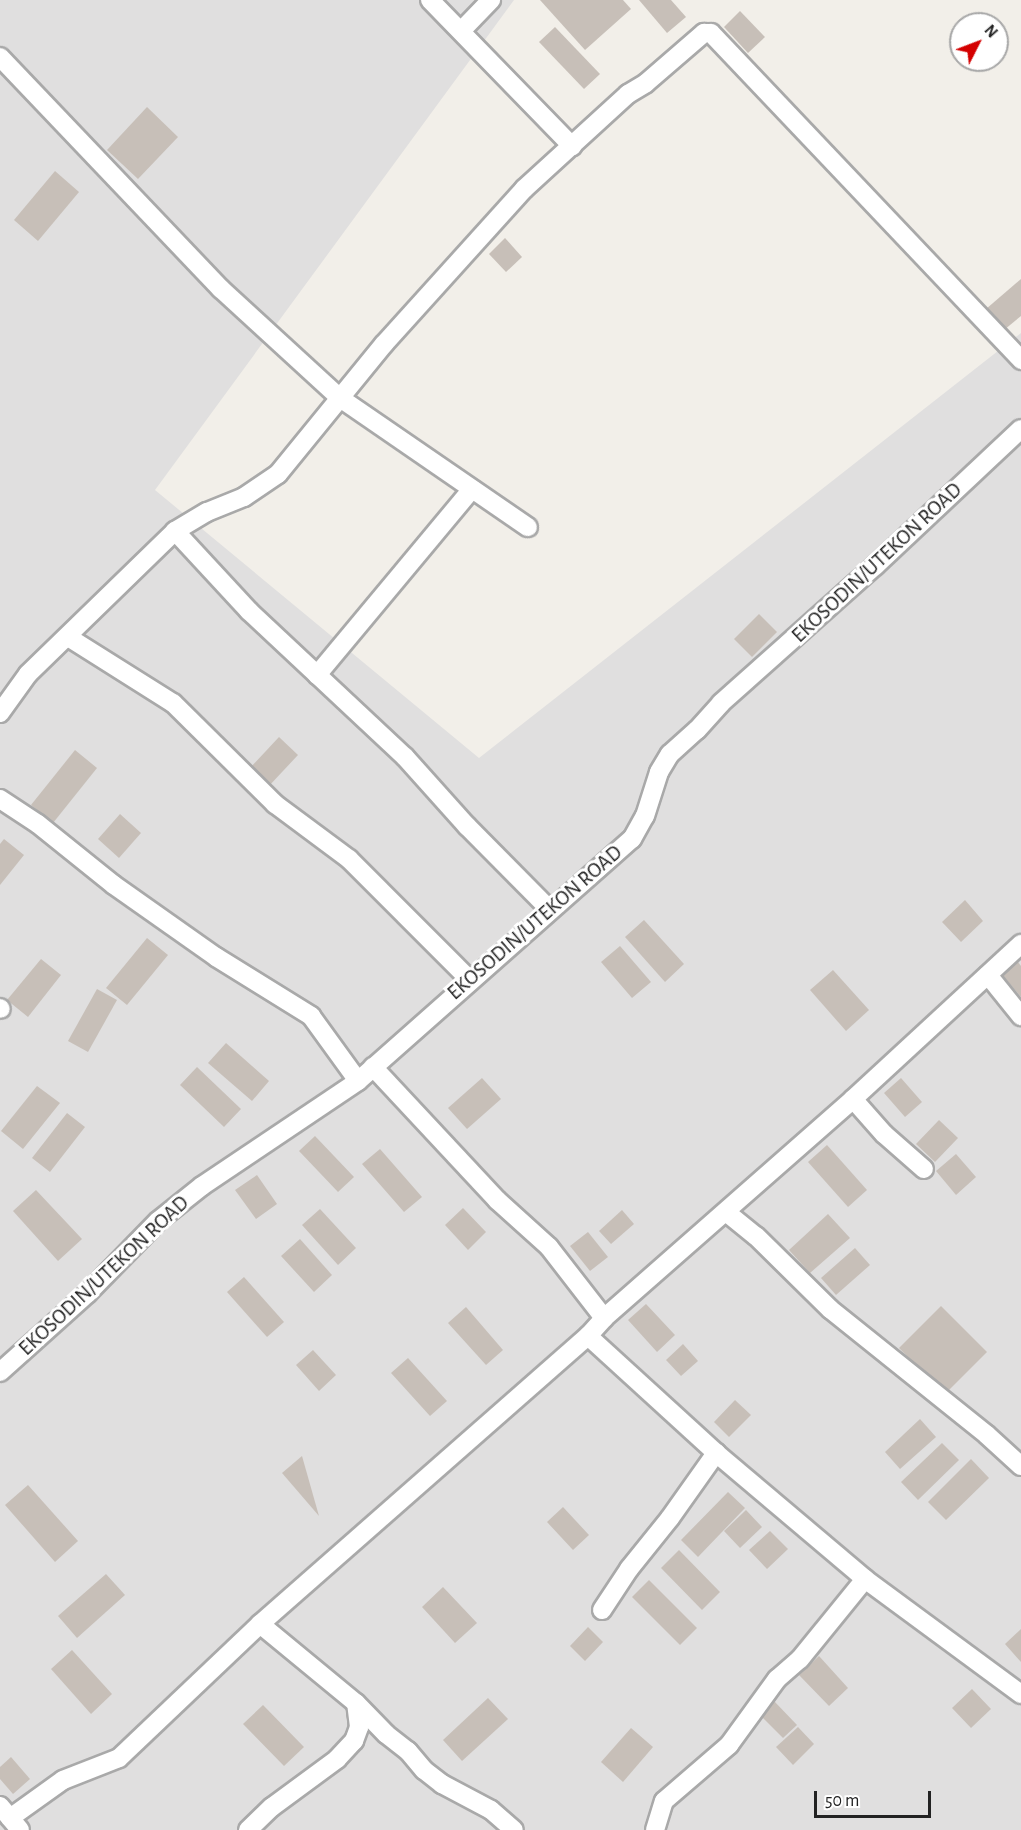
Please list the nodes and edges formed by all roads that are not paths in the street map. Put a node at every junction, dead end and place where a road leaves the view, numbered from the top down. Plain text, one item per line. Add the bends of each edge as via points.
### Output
1 (430, 0) edge
2 (491, 0) edge
3 (462, 30) junction
4 (0, 57) edge
5 (572, 146) junction
6 (1021, 360) edge
7 (340, 398) junction
8 (1021, 429) edge
9 (472, 489) junction
10 (528, 527) dead end
11 (175, 531) junction
12 (68, 637) junction
13 (317, 675) junction
14 (0, 713) edge
15 (0, 799) edge
16 (550, 910) junction
17 (1021, 944) edge
18 (988, 975) junction
19 (470, 980) junction
20 (1021, 1016) edge
21 (373, 1067) junction
22 (358, 1081) junction
23 (853, 1099) junction
24 (924, 1169) dead end
25 (726, 1212) junction
26 (604, 1318) junction
27 (588, 1336) junction
28 (0, 1372) edge
29 (716, 1453) junction
30 (1021, 1466) edge
31 (865, 1579) junction
32 (602, 1610) dead end
33 (260, 1624) junction
34 (1021, 1694) edge
35 (356, 1703) junction
36 (10, 1818) edge
37 (248, 1830) edge
38 (514, 1830) edge
39 (655, 1830) edge

1 - 3 street
2 - 3 street
3 - 5 street
4 - 7 street via 221,289
5 - 6 street via 628,94 702,35 711,33
5 - 7 street via 509,204
7 - 9 street
7 - 11 street via 278,474 244,497
8 - 16 street, EKOSODIN/UTEKON ROAD via 670,754 632,839
9 - 10 street
9 - 13 street
11 - 12 street
11 - 13 street via 249,611
12 - 14 street via 28,674
12 - 19 street via 173,703 275,804 348,859
13 - 16 street via 405,756
15 - 22 street via 216,957 311,1016
16 - 19 street, EKOSODIN/UTEKON ROAD
17 - 18 street
18 - 20 street
18 - 23 street
19 - 21 street, EKOSODIN/UTEKON ROAD
21 - 22 street, EKOSODIN/UTEKON ROAD
21 - 26 street via 498,1200 549,1247
22 - 28 street, EKOSODIN/UTEKON ROAD via 202,1186 158,1221 87,1294
23 - 24 street via 884,1134
23 - 25 street
25 - 26 street
25 - 30 street via 830,1309
26 - 27 street
27 - 29 street
27 - 33 street
29 - 31 street
29 - 32 street
31 - 34 street
31 - 39 street via 821,1635 777,1679 729,1745 664,1801
33 - 35 street
33 - 36 street via 119,1758 63,1780
35 - 37 street via 359,1727 354,1741
35 - 38 street via 424,1770 491,1810

